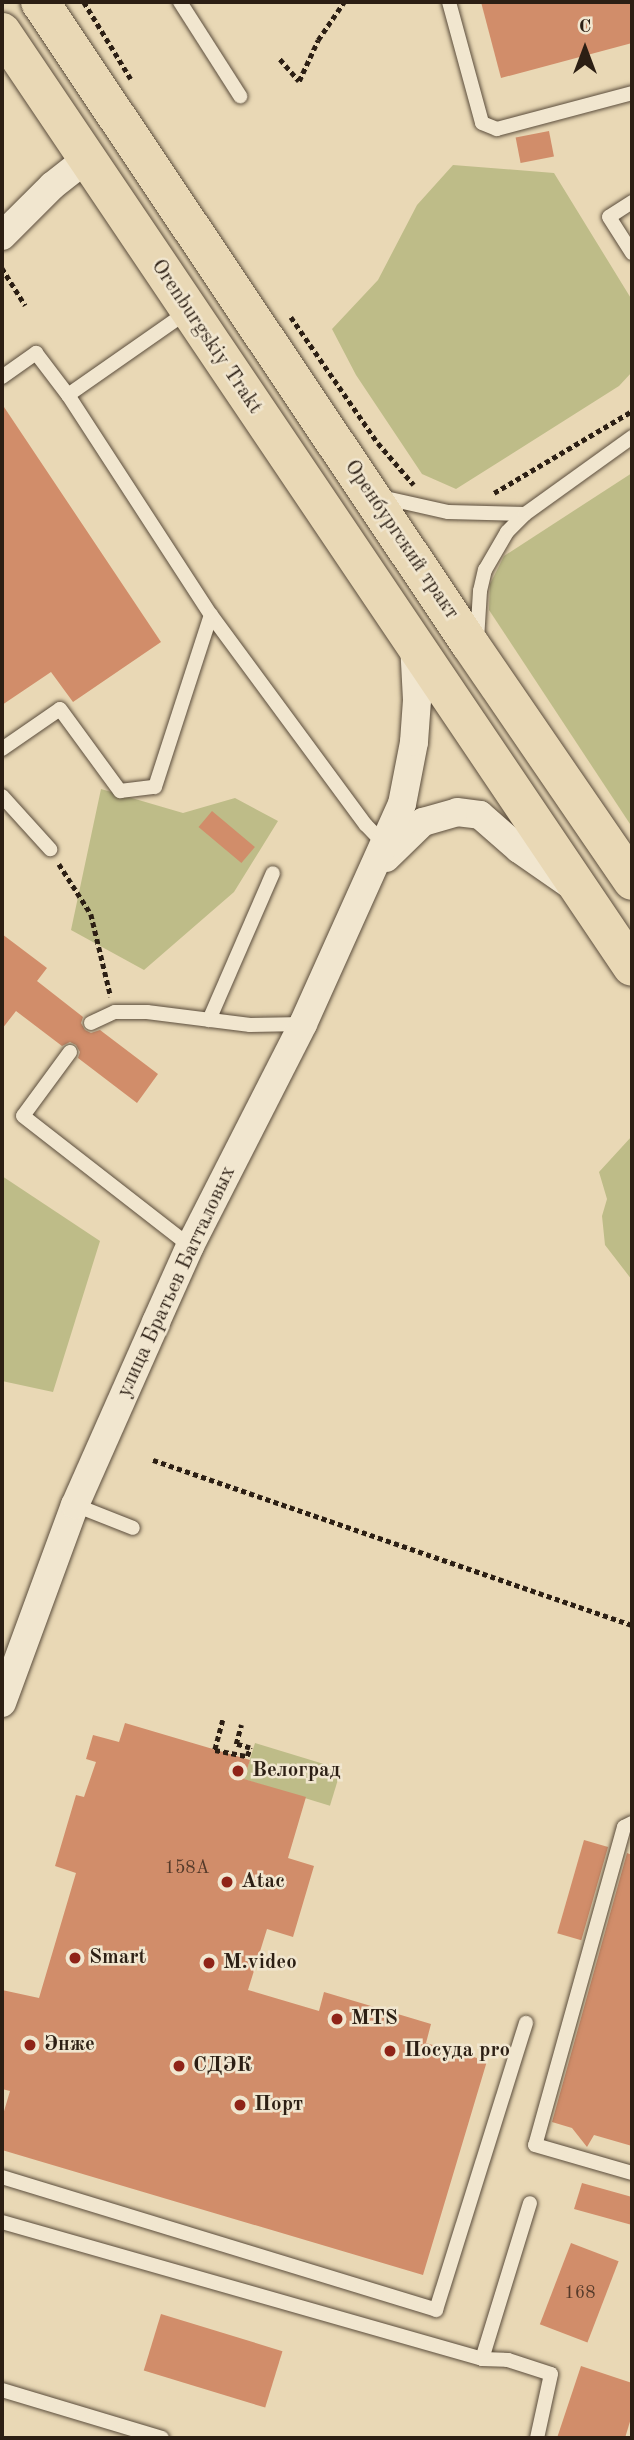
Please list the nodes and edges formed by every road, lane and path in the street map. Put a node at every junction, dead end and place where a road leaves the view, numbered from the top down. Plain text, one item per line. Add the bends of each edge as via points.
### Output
1 (40, 2) edge
2 (84, 2) edge
3 (180, 2) edge
4 (344, 2) edge
5 (449, 2) edge
6 (2, 33) edge
7 (280, 59) dead end
8 (132, 82) dead end
9 (632, 93) edge
10 (240, 96) dead end
11 (85, 160) junction
12 (632, 202) edge
13 (2, 236) edge
14 (632, 253) edge
15 (2, 268) edge
16 (25, 305) dead end
17 (188, 311) junction
18 (286, 312) dead end
19 (2, 377) edge
20 (68, 395) junction
21 (632, 411) edge
22 (632, 437) edge
23 (425, 492) dead end
24 (371, 495) junction
25 (486, 495) dead end
26 (525, 514) junction
27 (211, 615) junction
28 (414, 639) junction
29 (476, 652) junction
30 (2, 749) edge
31 (2, 796) edge
32 (50, 849) joint
33 (380, 858) junction
34 (273, 873) dead end
35 (632, 881) edge
36 (583, 893) junction
37 (632, 967) edge
38 (115, 1012) junction
39 (209, 1020) junction
40 (91, 1023) dead end
41 (303, 1024) junction
42 (70, 1052) dead end
43 (190, 1247) junction
44 (153, 1460) dead end
45 (75, 1505) junction
46 (133, 1528) dead end
47 (632, 1625) edge
48 (2, 1703) edge
49 (223, 1720) dead end
50 (241, 1725) dead end
51 (632, 1824) edge
52 (526, 2023) dead end
53 (632, 2173) edge
54 (2, 2177) edge
55 (530, 2203) dead end
56 (2, 2222) edge
57 (482, 2359) junction
58 (2, 2390) edge
59 (162, 2438) edge
60 (537, 2438) edge

1 - 24 main road, Оренбургский тракт
2 - 8 path
3 - 10 lane
4 - 7 path via 318,40 299,81
5 - 9 lane via 482,123 497,129
6 - 11 main road, Orenburgskiy Trakt
11 - 13 street
11 - 17 main road, Orenburgskiy Trakt
12 - 14 lane via 608,216
15 - 16 path
17 - 20 lane
17 - 28 main road, Orenburgskiy Trakt
18 - 23 path via 378,443
19 - 20 lane via 36,353
20 - 27 lane
21 - 25 path
22 - 26 lane
24 - 26 lane via 448,512
24 - 29 main road, Оренбургский тракт
26 - 29 lane via 507,532 485,570
27 - 30 lane via 155,788 120,791 60,709
27 - 33 lane via 366,825
28 - 33 street, улица Братьев Батталовых via 414,742 402,804
28 - 36 main road
29 - 35 main road, Оренбургский тракт
31 - 32 lane
32 - 38 path via 91,914
33 - 36 street, улица Братьев Батталовых via 423,822 457,811 480,815 519,849
33 - 41 street, улица Братьев Батталовых
34 - 39 lane
36 - 37 main road
38 - 39 lane
38 - 40 lane
39 - 41 lane
41 - 43 street, улица Братьев Батталовых
42 - 43 lane via 23,1116
43 - 45 street, улица Братьев Батталовых
44 - 47 path
45 - 46 lane
45 - 48 street, улица Братьев Батталовых
49 - 50 path via 215,1750 247,1756 250,1748 236,1744
51 - 53 lane via 624,1827 535,2145
52 - 54 lane via 436,2310
55 - 57 lane
56 - 57 lane
57 - 60 lane via 508,2360 551,2374
58 - 59 lane

